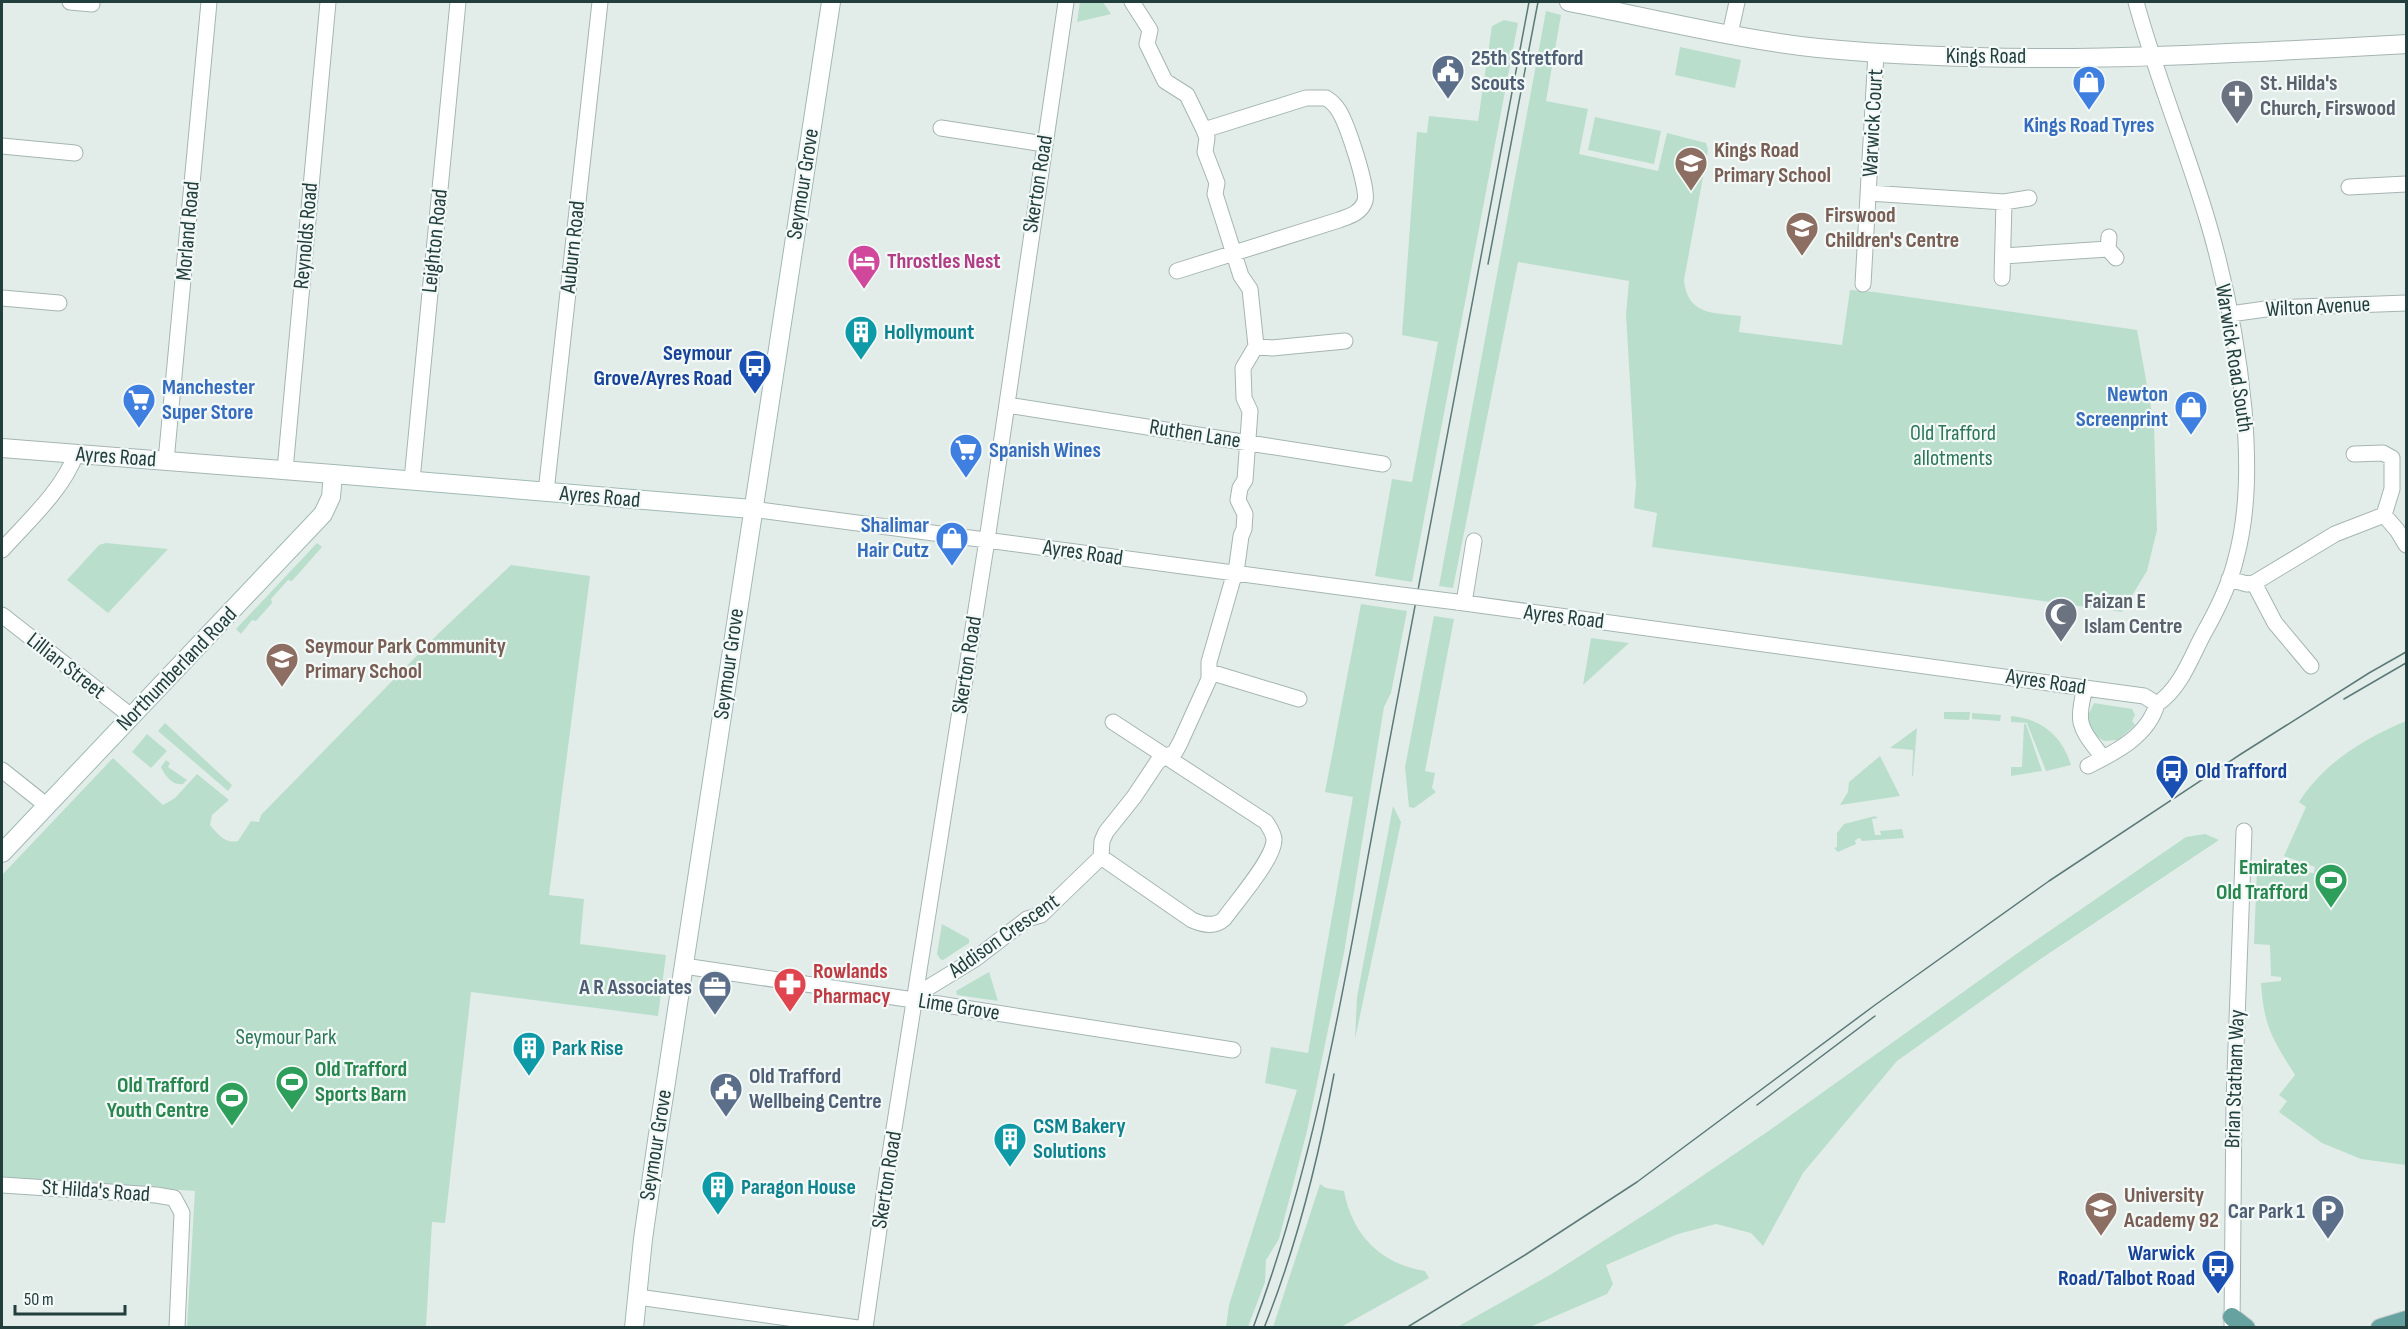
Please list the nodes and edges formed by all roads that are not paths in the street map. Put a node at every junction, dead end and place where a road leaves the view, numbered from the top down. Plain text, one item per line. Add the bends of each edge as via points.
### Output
1 (70, 2) edge
2 (209, 2) edge
3 (328, 2) edge
4 (458, 2) edge
5 (600, 2) edge
6 (831, 2) edge
7 (1066, 2) edge
8 (1132, 2) edge
9 (1569, 2) edge
10 (1737, 2) edge
11 (2136, 2) edge
12 (92, 4) dead end
13 (1623, 7) edge
14 (1730, 34) junction
15 (2406, 44) edge
16 (1876, 53) junction
17 (2151, 56) junction
18 (941, 128) dead end
19 (1204, 130) junction
20 (1044, 144) junction
21 (2, 146) edge
22 (75, 153) dead end
23 (2406, 184) edge
24 (2349, 187) dead end
25 (1869, 194) junction
26 (2030, 198) dead end
27 (2004, 202) junction
28 (2111, 248) dead end
29 (1235, 253) junction
30 (2003, 256) junction
31 (1177, 271) dead end
32 (2001, 278) dead end
33 (1863, 284) dead end
34 (2, 298) edge
35 (59, 303) dead end
36 (2406, 303) edge
37 (2230, 314) junction
38 (1345, 341) dead end
39 (1256, 346) junction
40 (1007, 405) junction
41 (1248, 442) junction
42 (2, 448) edge
43 (76, 454) junction
44 (2354, 454) dead end
45 (166, 461) junction
46 (1383, 464) dead end
47 (285, 470) junction
48 (333, 474) junction
49 (412, 480) junction
50 (546, 492) junction
51 (752, 510) junction
52 (2384, 516) junction
53 (987, 540) junction
54 (1474, 541) dead end
55 (2406, 544) edge
56 (2, 550) edge
57 (1234, 573) junction
58 (2229, 579) junction
59 (2254, 583) junction
60 (1460, 603) junction
61 (2, 615) edge
62 (2311, 666) dead end
63 (1210, 672) junction
64 (2085, 688) junction
65 (1299, 699) dead end
66 (2157, 704) junction
67 (131, 716) junction
68 (1113, 722) dead end
69 (1167, 756) junction
70 (2103, 758) junction
71 (2088, 766) dead end
72 (2, 770) edge
73 (46, 805) junction
74 (2244, 831) dead end
75 (2, 853) edge
76 (1101, 857) junction
77 (684, 966) junction
78 (916, 998) junction
79 (1233, 1050) dead end
80 (2, 1185) edge
81 (638, 1297) junction
82 (2406, 1320) edge
83 (2237, 1324) edge
84 (177, 1328) edge
85 (634, 1328) edge
86 (858, 1328) edge
87 (865, 1328) edge
88 (2379, 1328) edge

1 - 12 street
2 - 45 street, Morland Road
3 - 47 street, Reynolds Road
4 - 49 street, Leighton Road
5 - 50 street, Auburn Road
6 - 51 main road, Seymour Grove
7 - 20 street, Skerton Road
8 - 19 street via 1150,30 1148,47 1165,81 1187,94
9 - 13 main road, Kings Road
10 - 14 street
11 - 17 street, Warwick Road South
13 - 14 main road, Kings Road
14 - 16 main road, Kings Road
15 - 17 main road, Kings Road
16 - 17 main road, Kings Road
16 - 25 street, Warwick Court
17 - 37 street, Warwick Road South via 2208,221
18 - 20 street
19 - 29 street via 1215,194
19 - 29 street via 1306,98 1326,98 1340,113 1364,182 1365,200 1357,213
20 - 40 street, Skerton Road
21 - 22 street
23 - 24 street
25 - 27 street, Warwick Court
25 - 33 street, Warwick Court
26 - 27 street, Warwick Court
27 - 30 street
28 - 30 street
29 - 31 street
29 - 39 street via 1241,276 1250,289
30 - 32 street
34 - 35 street
36 - 37 street, Wilton Avenue via 2273,308
37 - 58 street, Warwick Road South via 2247,462 2241,535
38 - 39 street
39 - 41 street via 1243,368 1244,398 1250,411
40 - 41 street, Ruthen Lane
40 - 53 street, Skerton Road
41 - 46 street, Ruthen Lane
41 - 57 street via 1245,480 1238,500 1245,514 1244,529
42 - 43 main road, Ayres Road
43 - 45 main road, Ayres Road
43 - 56 street via 60,484
44 - 52 street via 2383,453 2392,458 2392,489
45 - 47 main road, Ayres Road
47 - 48 main road, Ayres Road
48 - 49 main road, Ayres Road
48 - 67 main road, Northumberland Road via 325,512
49 - 50 main road, Ayres Road
50 - 51 main road, Ayres Road
51 - 53 street, Ayres Road
51 - 77 main road, Seymour Grove
52 - 55 street
52 - 59 street via 2335,534
53 - 57 street, Ayres Road
53 - 78 street, Skerton Road
54 - 60 street
57 - 60 street, Ayres Road, bridge
57 - 63 street via 1209,662
58 - 59 street
58 - 66 street, Warwick Road South via 2176,685
59 - 62 street via 2275,623
60 - 64 street, Ayres Road
61 - 67 street, Lillian Street
63 - 65 street
63 - 69 street via 1185,734 1175,752
64 - 66 street, Ayres Road via 2144,696
64 - 70 street via 2081,726
66 - 70 street, Warwick Road South via 2154,717 2134,739
67 - 73 main road, Northumberland Road
68 - 69 street
69 - 76 street via 1158,761 1106,832
69 - 76 street via 1266,822 1274,839 1264,864 1224,919 1204,924 1192,920
70 - 71 street, Warwick Road South
72 - 73 street
73 - 75 main road, Northumberland Road
74 - 83 street, Brian Statham Way via 2234,1101
76 - 78 street, Addison Crescent via 1041,915 1027,919
77 - 78 street, Lime Grove
77 - 81 main road, Seymour Grove via 646,1212
78 - 79 street, Lime Grove
78 - 87 street, Skerton Road
80 - 84 street, St Hilda's Road via 174,1198 182,1213
81 - 85 main road, Seymour Grove
81 - 86 street
82 - 88 main road

